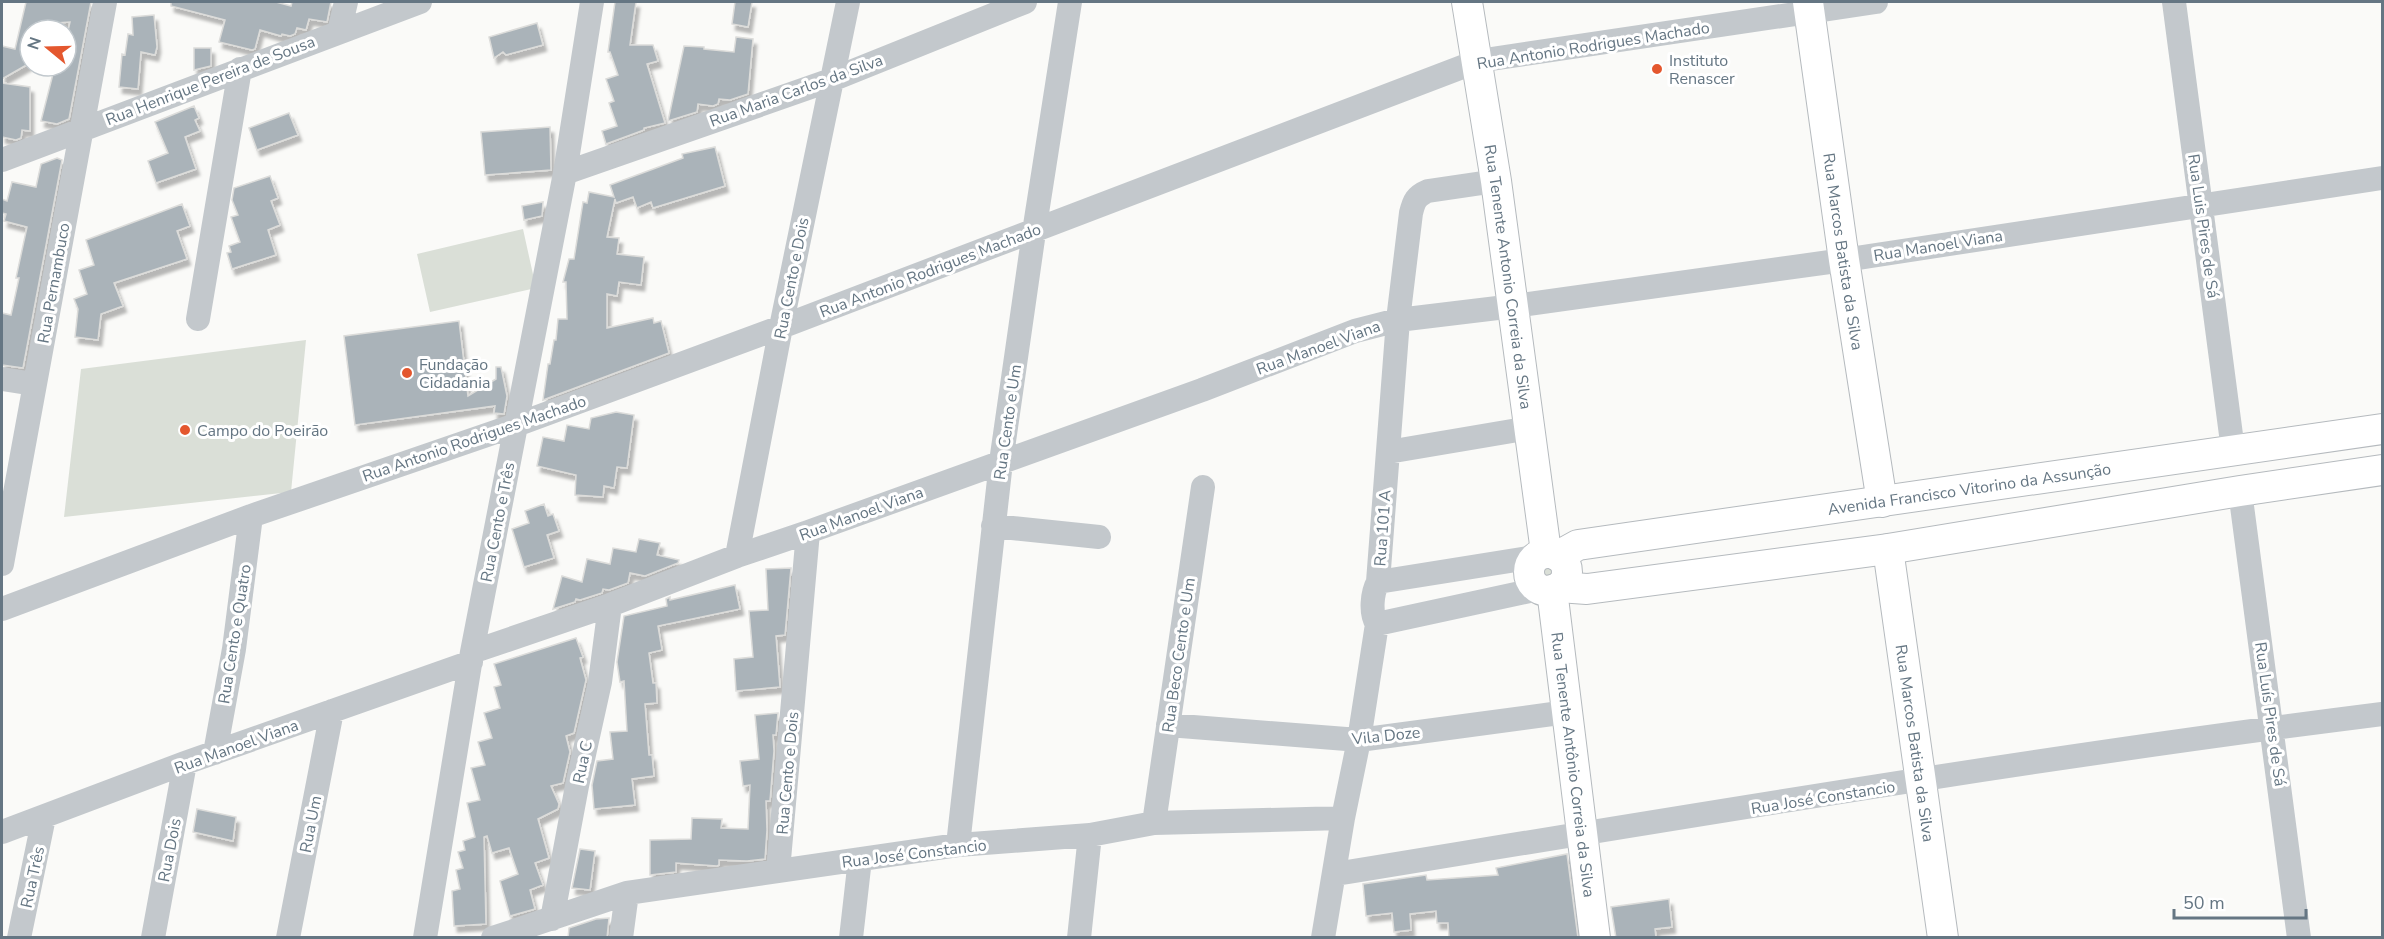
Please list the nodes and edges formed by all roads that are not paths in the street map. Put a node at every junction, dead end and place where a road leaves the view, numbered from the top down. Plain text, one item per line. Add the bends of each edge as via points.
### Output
1 (105, 2) edge
2 (346, 2) edge
3 (420, 2) edge
4 (592, 2) edge
5 (848, 2) edge
6 (1025, 2) edge
7 (1070, 2) edge
8 (1467, 2) edge
9 (1876, 2) edge
10 (2174, 2) edge
11 (1809, 7) edge
12 (339, 32) junction
13 (1478, 61) junction
14 (240, 69) junction
15 (831, 80) junction
16 (81, 129) junction
17 (2, 160) edge
18 (565, 173) junction
19 (2382, 178) edge
20 (1497, 181) junction
21 (2201, 205) junction
22 (1034, 232) junction
23 (1844, 260) junction
24 (1514, 306) junction
25 (198, 319) dead end
26 (1398, 320) junction
27 (780, 327) junction
28 (2, 379) edge
29 (34, 384) junction
30 (516, 425) junction
31 (1530, 428) junction
32 (2382, 429) edge
33 (2324, 438) junction
34 (2233, 450) junction
35 (1388, 452) junction
36 (1001, 462) junction
37 (2382, 470) edge
38 (2332, 478) junction
39 (1203, 487) dead end
40 (2240, 491) junction
41 (1882, 502) junction
42 (251, 516) junction
43 (993, 525) junction
44 (808, 532) junction
45 (1099, 537) dead end
46 (1888, 549) junction
47 (1546, 555) junction
48 (737, 556) junction
49 (2, 564) edge
50 (1378, 582) junction
51 (1550, 589) junction
52 (610, 605) junction
53 (2, 609) edge
54 (1377, 624) junction
55 (471, 657) junction
56 (332, 711) junction
57 (1567, 712) junction
58 (2382, 714) edge
59 (1168, 725) junction
60 (2273, 728) junction
61 (1359, 740) junction
62 (215, 753) junction
63 (185, 763) junction
64 (1920, 781) junction
65 (44, 817) junction
66 (1343, 818) junction
67 (1154, 823) junction
68 (2, 832) edge
69 (1582, 834) junction
70 (1090, 835) junction
71 (958, 845) junction
72 (860, 859) junction
73 (778, 871) junction
74 (1335, 874) junction
75 (627, 893) junction
76 (552, 919) junction
77 (19, 938) edge
78 (153, 938) edge
79 (288, 938) edge
80 (425, 938) edge
81 (493, 938) edge
82 (621, 938) edge
83 (851, 938) edge
84 (1079, 938) edge
85 (1323, 938) edge
86 (1595, 938) edge
87 (1942, 938) edge
88 (2299, 938) edge

1 - 16 street, Rua Pernambuco
2 - 12 street
3 - 12 street, Rua Henrique Pereira de Sousa
4 - 18 street, Rua Cento e Três
5 - 15 street, Rua Cento e Dois
6 - 15 street, Rua Maria Carlos da Silva
7 - 22 street, Rua Cento e Um
8 - 13 main road, Rua Tenente Antonio Correia da Silva
9 - 11 street, Rua Antonio Rodrigues Machado
10 - 21 street, Rua Luis Pires de Sá
11 - 13 street, Rua Antonio Rodrigues Machado
11 - 23 main road, Rua Marcos Batista da Silva
12 - 14 street, Rua Henrique Pereira de Sousa
13 - 20 main road, Rua Tenente Antonio Correia da Silva
13 - 22 street, Rua Antonio Rodrigues Machado
14 - 16 street, Rua Henrique Pereira de Sousa
14 - 25 street
15 - 18 street, Rua Maria Carlos da Silva
15 - 27 street, Rua Cento e Dois
16 - 17 street, Rua Henrique Pereira de Sousa
16 - 29 street, Rua Pernambuco
18 - 30 street, Rua Cento e Três
19 - 21 street, Rua Manoel Viana
20 - 24 main road, Rua Tenente Antonio Correia da Silva
20 - 26 street, Rua 101 A via 1418,195 1414,201
21 - 23 street, Rua Manoel Viana
21 - 34 street, Rua Luis Pires de Sá
22 - 27 street, Rua Antonio Rodrigues Machado
22 - 36 street, Rua Cento e Um
23 - 24 street, Rua Manoel Viana
23 - 41 main road, Rua Marcos Batista da Silva
24 - 26 street, Rua Manoel Viana
24 - 31 main road, Rua Tenente Antonio Correia da Silva
26 - 35 street, Rua 101 A
26 - 36 street, Rua Manoel Viana via 1355,331
27 - 30 street, Rua Antonio Rodrigues Machado
27 - 48 street, Rua Cento e Dois
28 - 29 street
29 - 49 street, Rua Pernambuco
30 - 42 street, Rua Antonio Rodrigues Machado
30 - 55 street, Rua Cento e Três
31 - 35 street
31 - 47 main road, Rua Tenente Antonio Correia da Silva
32 - 33 main road, Avenida Francisco Vitorino da Assunção
33 - 34 main road, Avenida Francisco Vitorino da Assunção
33 - 38 main road
34 - 41 main road, Avenida Francisco Vitorino da Assunção
35 - 50 street, Rua 101 A
36 - 43 street, Rua Cento e Um
36 - 44 street, Rua Manoel Viana
37 - 38 main road
38 - 40 main road
39 - 59 street, Rua Beco Cento e Um
40 - 46 main road
40 - 60 street, Rua Luís Pires de Sá
41 - 46 main road via 1864,513 1861,529 1868,543
41 - 47 main road, Avenida Francisco Vitorino da Assunção via 1578,545
42 - 53 street, Rua Antonio Rodrigues Machado
42 - 62 street, Rua Cento e Quatro via 234,649
43 - 45 street
43 - 71 street, Rua Cento e Um
44 - 48 street, Rua Manoel Viana
44 - 73 street, Rua Cento e Dois
46 - 51 main road via 1587,589
46 - 64 main road, Rua Marcos Batista da Silva
47 - 50 street
47 - 51 main road, Rua Tenente Antonio Correia da Silva via 1566,565 1567,572 1566,578
48 - 52 street, Rua Manoel Viana
50 - 54 street, Rua 101 A via 1373,616
51 - 54 street
51 - 57 main road, Rua Tenente Antônio Correia da Silva
52 - 55 street, Rua Manoel Viana
52 - 76 street, Rua C via 600,682
54 - 61 street, Rua 101 A
55 - 56 street, Rua Manoel Viana
55 - 80 street, Rua Cento e Três
56 - 62 street, Rua Manoel Viana
56 - 79 street, Rua Um
57 - 61 street, Vila Doze
57 - 69 main road, Rua Tenente Antônio Correia da Silva
58 - 60 street, Rua José Constancio
59 - 61 street, Vila Doze
59 - 67 street, Rua Beco Cento e Um
60 - 64 street, Rua José Constancio
60 - 88 street, Rua Luís Pires de Sá
61 - 66 street, Rua 101 A
62 - 63 street, Rua Manoel Viana
63 - 65 street, Rua Manoel Viana
63 - 78 street, Rua Dois
64 - 69 street, Rua José Constancio
64 - 87 main road, Rua Marcos Batista da Silva
65 - 68 street, Rua Manoel Viana
65 - 77 street, Rua Três
66 - 67 street, Rua José Constancio
66 - 74 street, Rua 101 A
67 - 70 street, Rua José Constancio
69 - 74 street, Rua José Constancio
69 - 86 main road, Rua Tenente Antônio Correia da Silva
70 - 71 street, Rua José Constancio
70 - 84 street
71 - 72 street, Rua José Constancio
72 - 73 street, Rua José Constancio
72 - 83 street
73 - 75 street, Rua José Constancio
74 - 85 street, Rua 101 A
75 - 76 street, Rua José Constancio
75 - 82 street
76 - 81 street, Rua José Constancio

